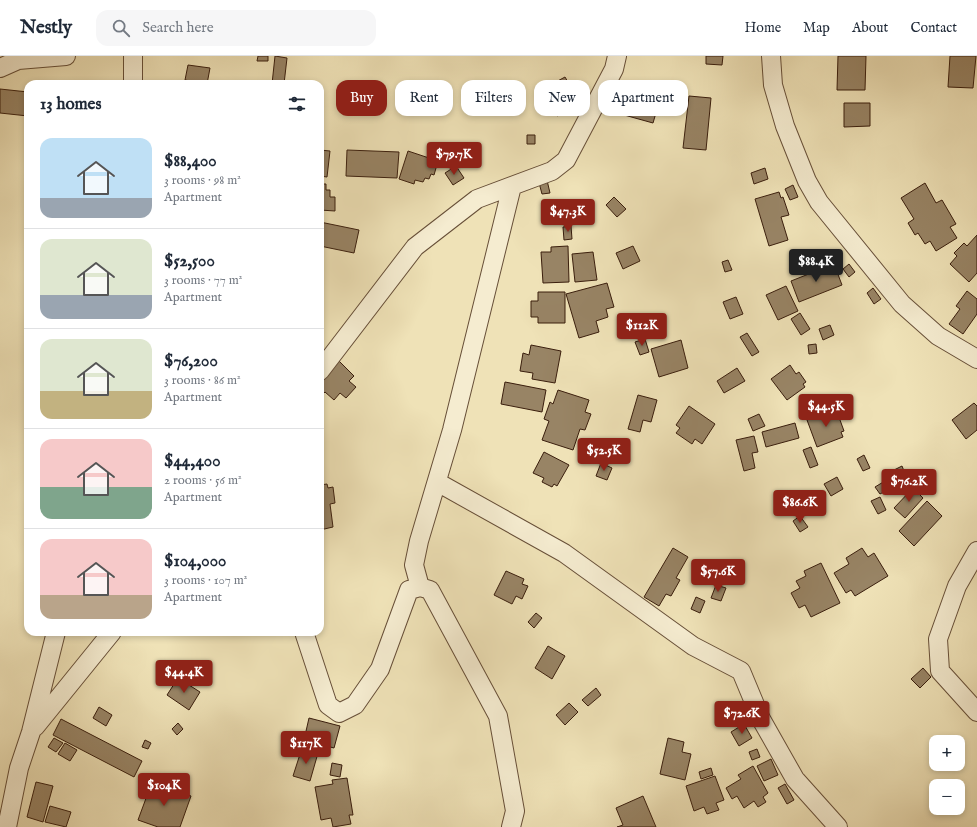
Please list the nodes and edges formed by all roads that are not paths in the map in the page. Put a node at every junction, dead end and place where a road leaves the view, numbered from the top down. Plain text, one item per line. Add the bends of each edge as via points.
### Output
1 (66, 56) edge
2 (133, 56) edge
3 (617, 56) edge
4 (771, 56) edge
5 (0, 68) edge
6 (133, 80) edge
7 (512, 186) junction
8 (977, 359) edge
9 (324, 366) edge
10 (436, 482) junction
11 (977, 550) edge
12 (420, 587) junction
13 (55, 636) edge
14 (109, 636) edge
15 (305, 636) edge
16 (977, 712) edge
17 (31, 732) junction
18 (7, 827) edge
19 (511, 827) edge
20 (838, 827) edge

1 - 5 street via 18,60
2 - 6 street
3 - 7 street via 614,69 566,160 552,171
4 - 8 street via 773,85 785,126 807,181 819,202 902,304 938,336
7 - 9 street via 477,199 415,246
7 - 10 street via 452,430
10 - 12 street via 414,565
10 - 20 street via 564,553 693,646 741,671 760,719 795,779
11 - 16 street via 957,586 938,640 940,671
12 - 15 street via 410,590 380,669 356,705 339,714 328,705
12 - 19 street via 430,590 498,716 516,811
13 - 17 street
14 - 17 street
17 - 18 street via 19,768

